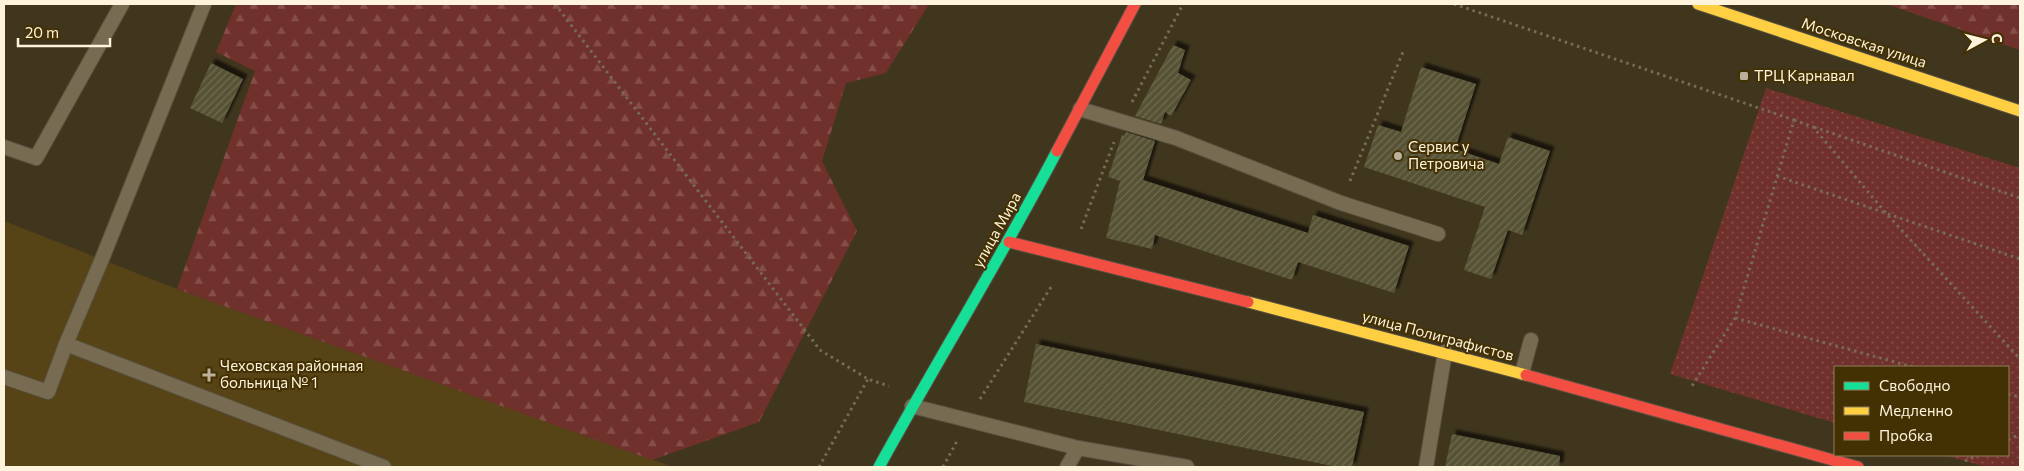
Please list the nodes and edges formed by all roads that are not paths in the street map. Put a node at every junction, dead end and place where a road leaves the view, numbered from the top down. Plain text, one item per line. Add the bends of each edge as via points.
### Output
1 (122, 4) edge
2 (204, 4) edge
3 (1135, 4) edge
4 (1698, 4) edge
5 (1080, 108) junction
6 (2020, 110) edge
7 (4, 147) edge
8 (1438, 234) dead end
9 (1009, 242) junction
10 (1531, 340) dead end
11 (66, 344) junction
12 (1445, 352) junction
13 (1522, 373) junction
14 (4, 377) edge
15 (912, 406) junction
16 (1078, 448) junction
17 (1824, 463) edge
18 (384, 467) edge
19 (879, 467) edge
20 (1067, 467) edge
21 (1188, 467) edge
22 (1426, 467) edge
23 (1858, 467) edge

1 - 7 lane via 36,158
2 - 11 lane
3 - 5 street, улица Мира
4 - 6 street, Московская улица
5 - 8 lane via 1176,138 1341,202
5 - 9 street, улица Мира
9 - 12 street, улица Полиграфистов
9 - 15 street, улица Мира
10 - 13 lane
11 - 14 lane via 48,392
11 - 18 lane
12 - 13 street, улица Полиграфистов
12 - 22 lane
13 - 17 street, улица Полиграфистов
15 - 16 lane
15 - 19 street, улица Мира
16 - 20 lane
16 - 21 lane
17 - 23 street, улица Полиграфистов

